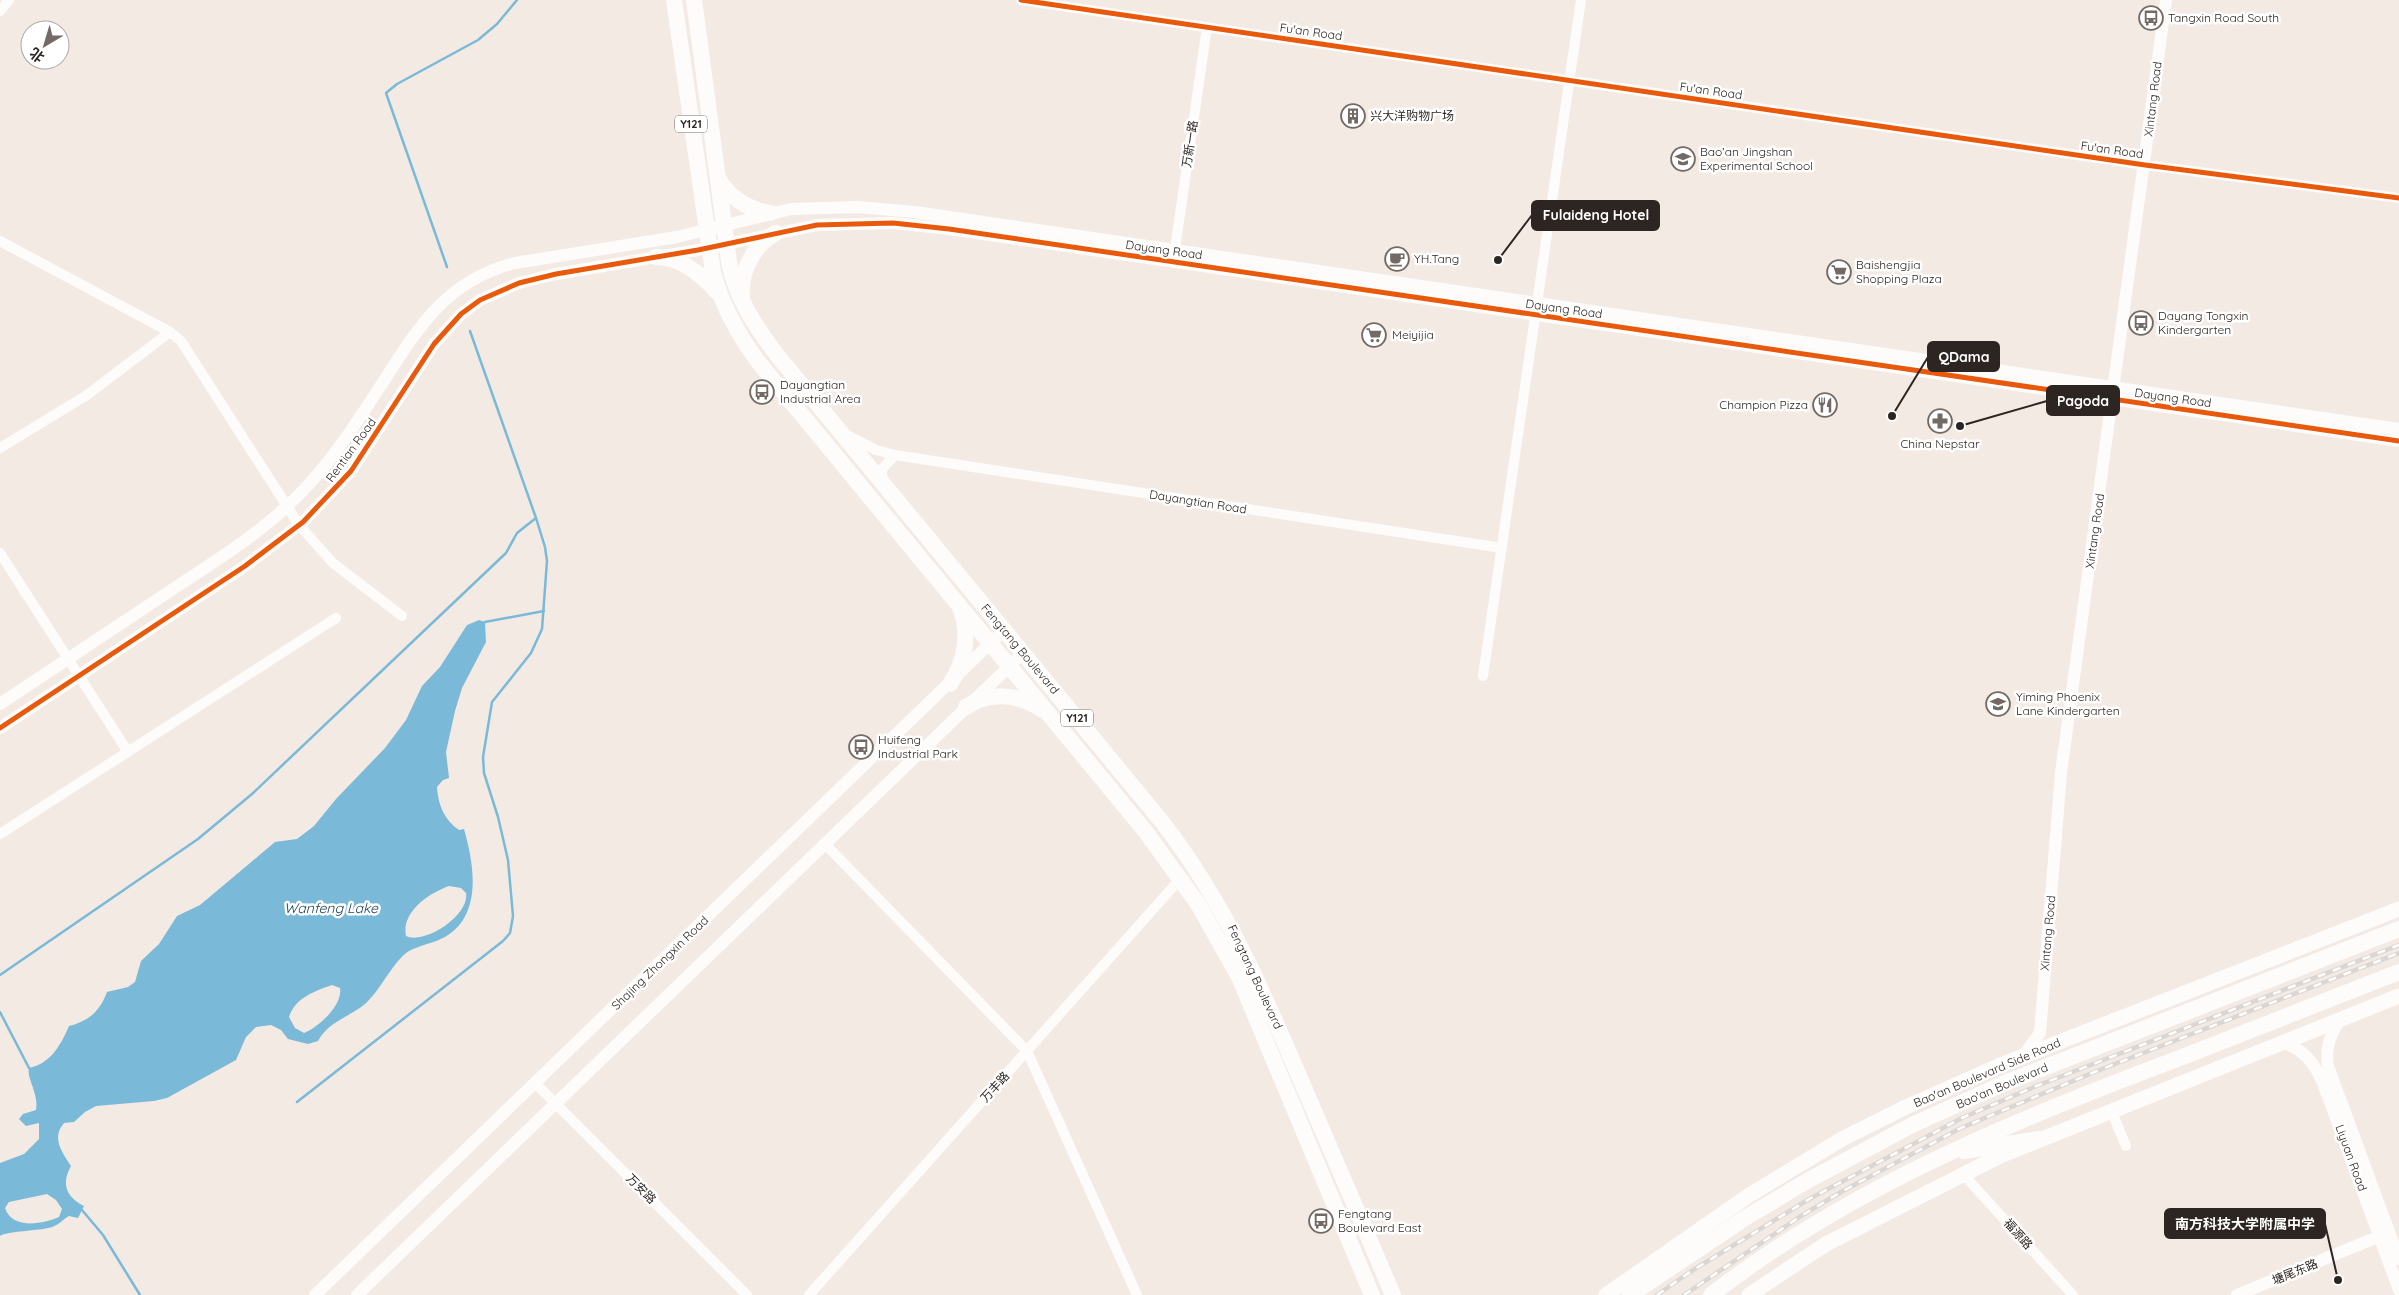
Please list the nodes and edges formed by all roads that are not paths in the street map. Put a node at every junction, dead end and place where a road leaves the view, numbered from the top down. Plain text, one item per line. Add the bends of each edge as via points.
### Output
1 (9, 0) edge
2 (674, 0) edge
3 (694, 0) edge
4 (1021, 0) edge
5 (1580, 0) edge
6 (2166, 0) edge
7 (0, 11) edge
8 (1207, 27) junction
9 (1569, 80) junction
10 (2145, 165) junction
11 (717, 176) junction
12 (2399, 198) edge
13 (770, 213) junction
14 (724, 225) junction
15 (706, 230) junction
16 (776, 233) junction
17 (0, 242) edge
18 (727, 244) junction
19 (709, 248) junction
20 (1174, 256) junction
21 (656, 257) junction
22 (721, 296) junction
23 (743, 303) junction
24 (1536, 309) junction
25 (170, 332) junction
26 (2114, 393) junction
27 (838, 429) junction
28 (2399, 429) edge
29 (2399, 441) edge
30 (0, 448) edge
31 (895, 456) junction
32 (882, 482) junction
33 (287, 507) junction
34 (299, 525) junction
35 (1502, 548) junction
36 (0, 553) edge
37 (958, 604) junction
38 (402, 616) dead end
39 (336, 618) dead end
40 (1004, 630) junction
41 (991, 644) junction
42 (1023, 653) junction
43 (68, 659) junction
44 (1010, 666) junction
45 (79, 676) junction
46 (1483, 676) dead end
47 (950, 684) junction
48 (0, 704) edge
49 (966, 708) junction
50 (1052, 718) junction
51 (0, 728) edge
52 (128, 752) junction
53 (0, 834) edge
54 (824, 844) junction
55 (1181, 878) junction
56 (2399, 909) edge
57 (2399, 929) edge
58 (2399, 972) edge
59 (2399, 996) edge
60 (2339, 1021) junction
61 (2282, 1042) junction
62 (1027, 1050) junction
63 (2022, 1056) junction
64 (535, 1083) junction
65 (556, 1103) junction
66 (2111, 1110) junction
67 (2039, 1139) junction
68 (2126, 1146) dead end
69 (1944, 1154) junction
70 (1963, 1174) junction
71 (2380, 1236) junction
72 (2399, 1259) edge
73 (2399, 1290) edge
74 (315, 1295) edge
75 (356, 1295) edge
76 (748, 1295) edge
77 (809, 1295) edge
78 (1137, 1295) edge
79 (1372, 1295) edge
80 (1393, 1295) edge
81 (1606, 1295) edge
82 (1630, 1295) edge
83 (1711, 1295) edge
84 (1749, 1295) edge
85 (2073, 1295) edge
86 (2238, 1295) edge

1 - 7 street
2 - 15 main road, Fengtang Boulevard / Y121
3 - 11 main road, Fengtang Boulevard / Y121
4 - 8 street, Fu'an Road
5 - 9 street
6 - 10 street, Xintang Road
8 - 9 street, Fu'an Road
8 - 20 street, 万新一路
9 - 10 street, Fu'an Road
9 - 24 street
10 - 12 street, Fu'an Road
10 - 26 street, Xintang Road
11 - 13 main road via 737,199
11 - 14 main road, Fengtang Boulevard / Y121
13 - 14 street, Dayang Road
13 - 20 street, Dayang Road via 821,207 877,208
14 - 15 street, Rentian Road
14 - 18 main road, Fengtang Boulevard / Y121
15 - 19 main road, Fengtang Boulevard / Y121
15 - 33 street, Rentian Road via 515,263 490,271 459,288 422,323 343,443
16 - 18 street, Dayang Road
16 - 20 street, Dayang Road via 833,224 912,224
16 - 23 main road via 758,248 745,270 741,284
17 - 25 street
18 - 19 street, Rentian Road
18 - 23 main road, Fengtang Boulevard / Y121 via 734,282
19 - 21 street, Rentian Road
19 - 22 main road, Fengtang Boulevard / Y121
20 - 24 street, Dayang Road
21 - 22 main road via 690,268
21 - 34 street, Rentian Road via 537,278 504,288 470,307 451,324 428,353 351,470
22 - 37 main road, Fengtang Boulevard / Y121 via 751,352
23 - 27 main road, Fengtang Boulevard / Y121 via 768,344
24 - 26 street, Dayang Road
24 - 35 street
25 - 30 street via 87,395
25 - 33 street via 194,358
26 - 28 street, Dayang Road
26 - 29 street, Dayang Road
26 - 63 street, Xintang Road via 2061,773 2040,1032
27 - 31 street, Dayangtian Road via 867,446
27 - 32 main road, Fengtang Boulevard / Y121
31 - 32 street via 882,469
31 - 35 street, Dayangtian Road
32 - 40 main road, Fengtang Boulevard / Y121
33 - 34 street
33 - 43 street, Rentian Road via 230,551
34 - 38 street via 339,568
34 - 45 street, Rentian Road via 257,558
35 - 46 street
36 - 43 street
37 - 41 main road, Fengtang Boulevard / Y121
37 - 47 main road via 964,618 966,638 961,662
39 - 52 street
40 - 41 street, Shajing Zhongxin Road
40 - 42 main road, Fengtang Boulevard / Y121
41 - 44 main road, Fengtang Boulevard / Y121
41 - 47 street, Shajing Zhongxin Road
42 - 44 street
42 - 80 main road, Fengtang Boulevard / Y121 via 1163,823 1220,905 1265,996
43 - 45 street
43 - 48 street, Rentian Road
44 - 49 street
44 - 50 main road, Fengtang Boulevard / Y121
45 - 51 street, Rentian Road
45 - 52 street
47 - 64 street, Shajing Zhongxin Road
49 - 50 main road via 990,697 1010,696 1033,704
49 - 54 street
50 - 55 main road, Fengtang Boulevard / Y121
52 - 53 street
54 - 62 street
54 - 65 street
55 - 62 street, 万丰路
55 - 79 main road, Fengtang Boulevard / Y121 via 1239,976
56 - 63 main road, Bao'an Boulevard Side Road
57 - 82 main road, Bao'an Boulevard via 2005,1083 1914,1124 1745,1218
58 - 69 main road via 2050,1107
59 - 60 main road
60 - 61 main road
60 - 72 street, Liyuan Road via 2325,1053 2328,1066
61 - 66 main road
61 - 71 street, Liyuan Road via 2302,1052 2317,1069
62 - 77 street, 万丰路
62 - 78 street
63 - 81 main road, Bao'an Boulevard Side Road via 1906,1107 1825,1149 1748,1196
64 - 65 street, 万安路
64 - 74 street, Shajing Zhongxin Road
65 - 75 street
65 - 76 street, 万安路
66 - 67 main road
66 - 68 street
67 - 69 main road
67 - 70 main road
69 - 83 main road via 1816,1223
70 - 84 main road via 1826,1244
70 - 85 street, 福源路
71 - 73 street, Liyuan Road
71 - 86 street, 塘尾东路

